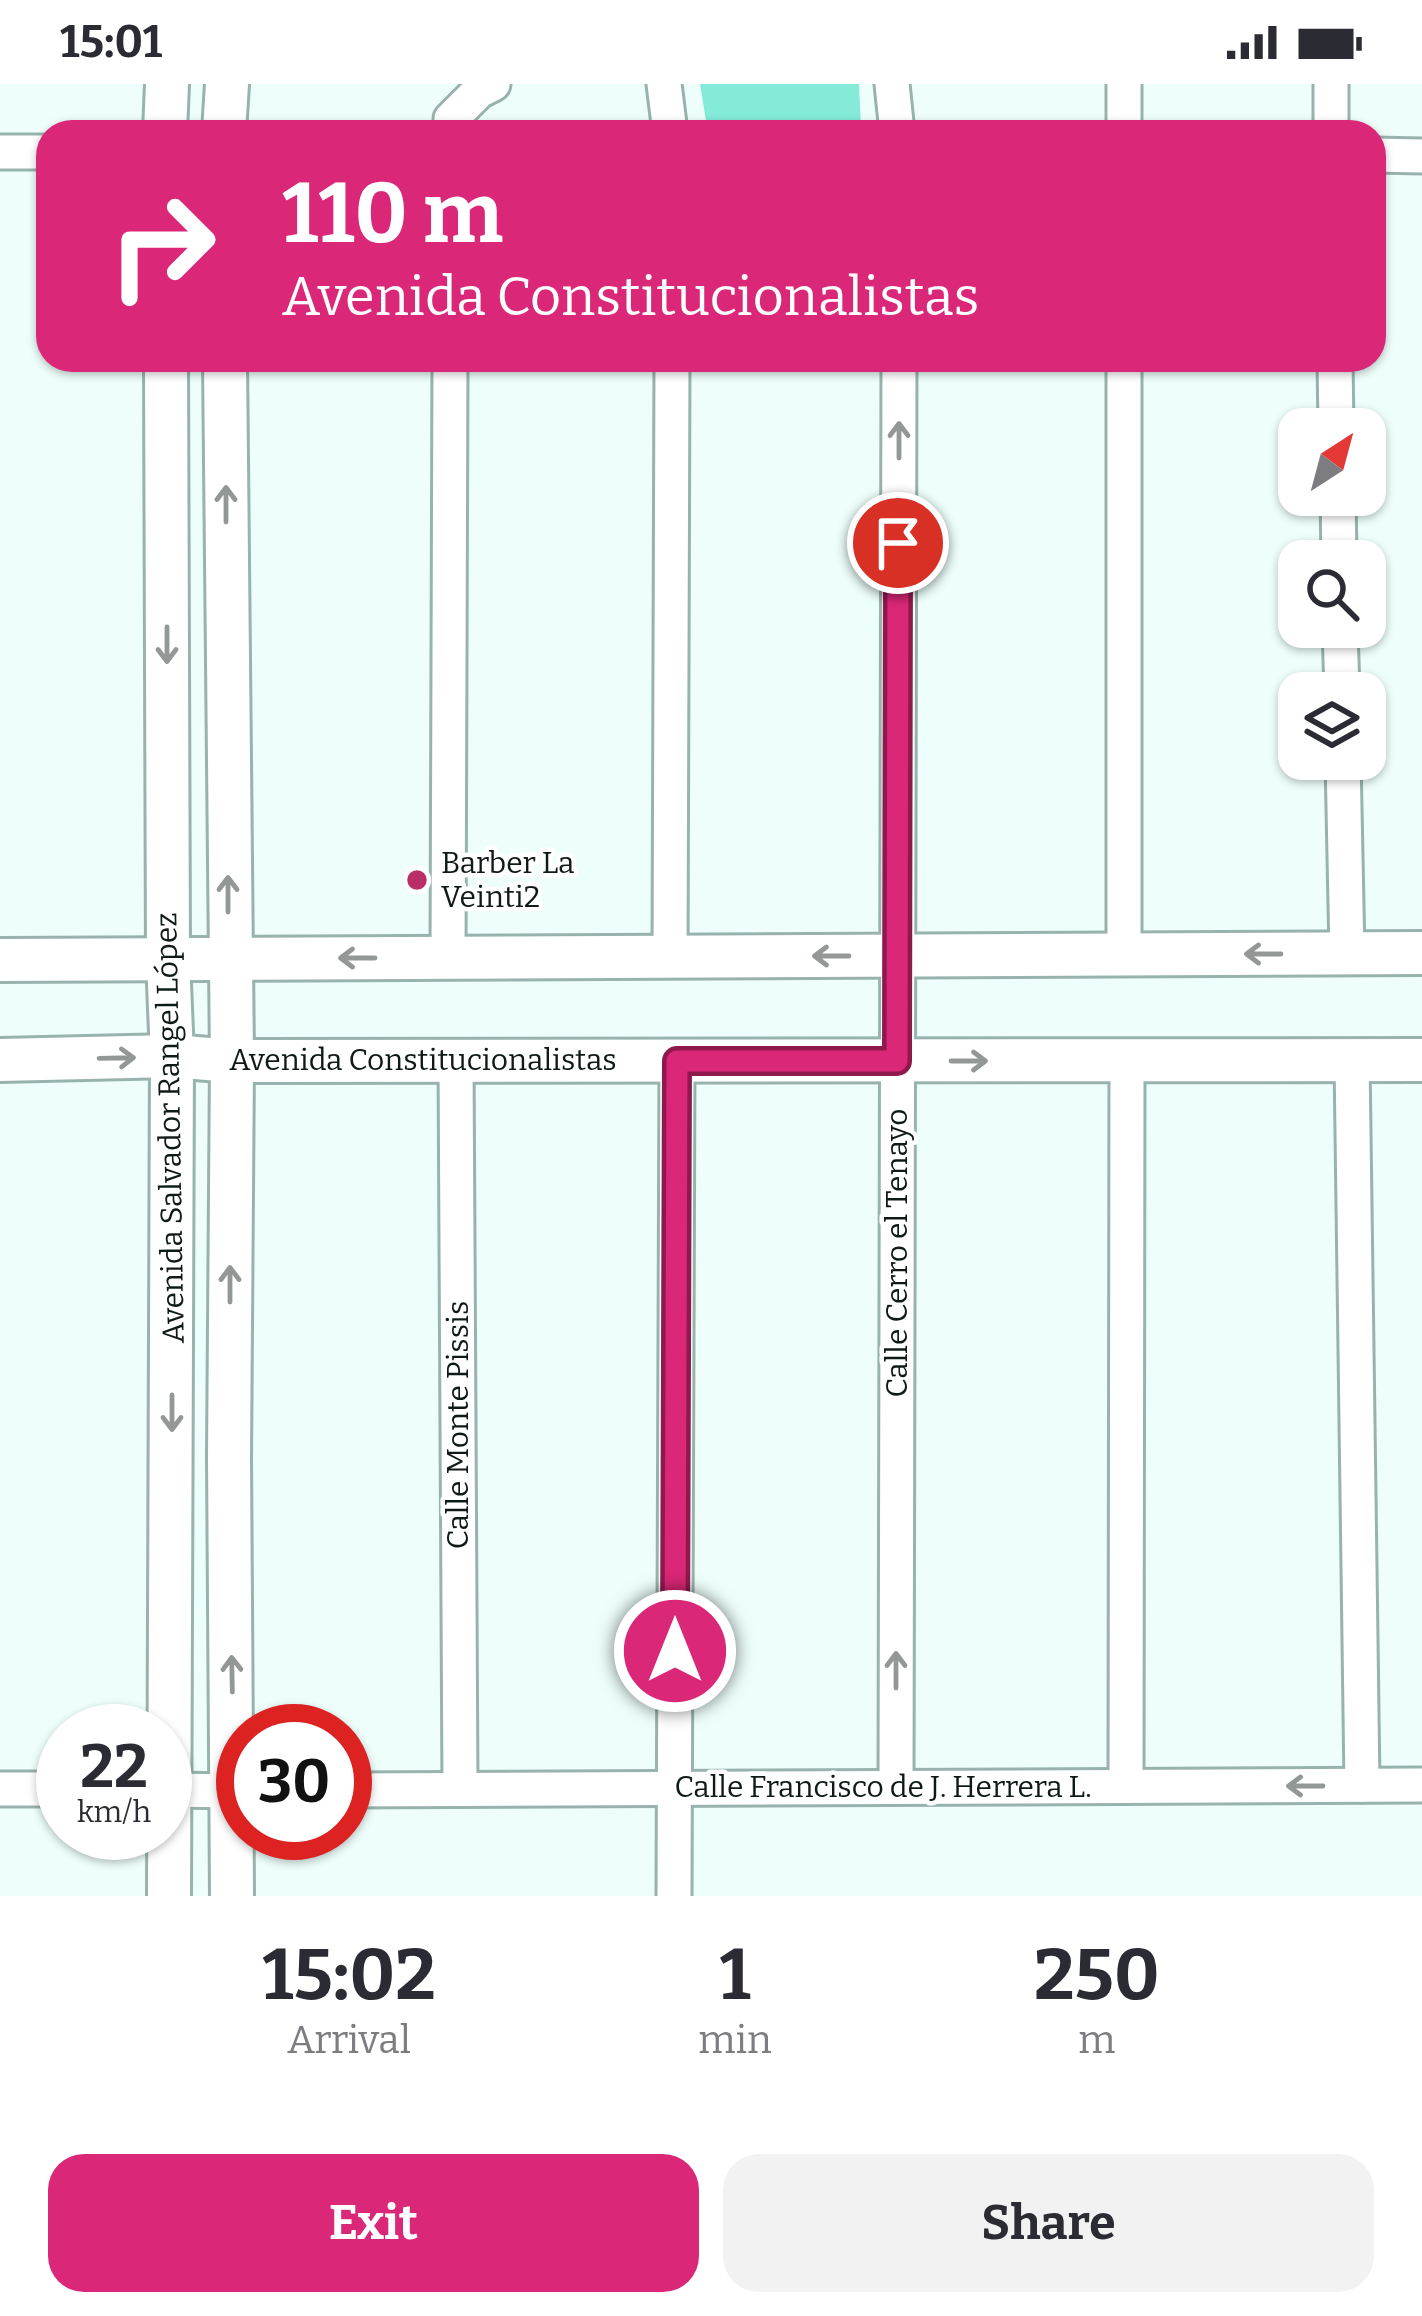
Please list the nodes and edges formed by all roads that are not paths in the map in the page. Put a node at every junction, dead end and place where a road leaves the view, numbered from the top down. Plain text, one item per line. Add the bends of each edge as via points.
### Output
1 (166, 84) edge
2 (227, 84) edge
3 (494, 84) edge
4 (664, 84) edge
5 (892, 84) edge
6 (1124, 84) edge
7 (1331, 84) edge
8 (165, 120) edge
9 (225, 120) edge
10 (451, 120) edge
11 (668, 120) edge
12 (896, 120) edge
13 (1124, 120) edge
14 (1331, 120) edge
15 (0, 152) edge
16 (36, 152) edge
17 (1386, 155) edge
18 (1422, 156) edge
19 (166, 372) edge
20 (225, 372) edge
21 (450, 372) edge
22 (672, 372) edge
23 (899, 372) edge
24 (1124, 372) edge
25 (1335, 372) edge
26 (1336, 408) edge
27 (1343, 780) edge
28 (1422, 953) edge
29 (1347, 954) junction
30 (1124, 955) junction
31 (898, 956) junction
32 (670, 957) junction
33 (448, 958) junction
34 (168, 959) junction
35 (229, 959) junction
36 (0, 960) edge
37 (172, 1056) junction
38 (0, 1060) edge
39 (1126, 1060) junction
40 (1352, 1060) junction
41 (1422, 1060) edge
42 (232, 1061) junction
43 (457, 1061) junction
44 (677, 1061) junction
45 (897, 1061) junction
46 (168, 1704) edge
47 (236, 1704) edge
48 (1362, 1785) junction
49 (1422, 1785) edge
50 (896, 1786) junction
51 (1126, 1786) junction
52 (674, 1787) junction
53 (0, 1789) edge
54 (36, 1789) edge
55 (460, 1789) junction
56 (372, 1790) edge
57 (168, 1860) edge
58 (234, 1860) edge
59 (169, 1896) edge
60 (232, 1896) edge
61 (674, 1896) edge

1 - 8 street
2 - 9 street
3 - 10 street
4 - 11 street
5 - 12 street
6 - 13 street
7 - 14 street
15 - 16 street
17 - 18 street
19 -> 34 street, Avenida Salvador Rangel López
35 -> 20 street, Avenida Salvador Rangel López
21 - 33 street
22 - 32 street
31 -> 23 street, Calle Cerro el Tenayo
24 - 30 street
25 - 26 street
27 - 29 street
28 - 29 street
29 -> 30 street
30 - 31 street
31 -> 32 street
31 - 45 street, Calle Cerro el Tenayo
32 - 33 street
33 -> 35 street
34 - 35 street
34 - 36 street
34 - 37 street, Avenida Salvador Rangel López
35 - 42 street, Avenida Salvador Rangel López
38 -> 37 street, Avenida Constitucionalistas
37 - 42 street, Avenida Constitucionalistas
37 -> 46 street, Avenida Salvador Rangel López
39 - 40 street, Avenida Constitucionalistas
45 -> 39 street, Avenida Constitucionalistas
39 - 51 street
40 - 41 street, Avenida Constitucionalistas
40 - 48 street
42 - 43 street, Avenida Constitucionalistas
47 -> 42 street, Avenida Salvador Rangel López
43 - 44 street, Avenida Constitucionalistas
43 - 55 street, Calle Monte Pissis
44 - 45 street, Avenida Constitucionalistas
44 - 52 street
50 -> 45 street, Calle Cerro el Tenayo
48 - 49 street, Calle Francisco de J. Herrera L.
48 -> 51 street, Calle Francisco de J. Herrera L.
50 - 51 street, Calle Francisco de J. Herrera L.
50 - 52 street, Calle Francisco de J. Herrera L.
52 - 55 street, Calle Francisco de J. Herrera L.
52 - 61 street
53 - 54 street
55 - 56 street, Calle Francisco de J. Herrera L.
57 - 59 street, Avenida Salvador Rangel López
58 - 60 street, Avenida Salvador Rangel López

